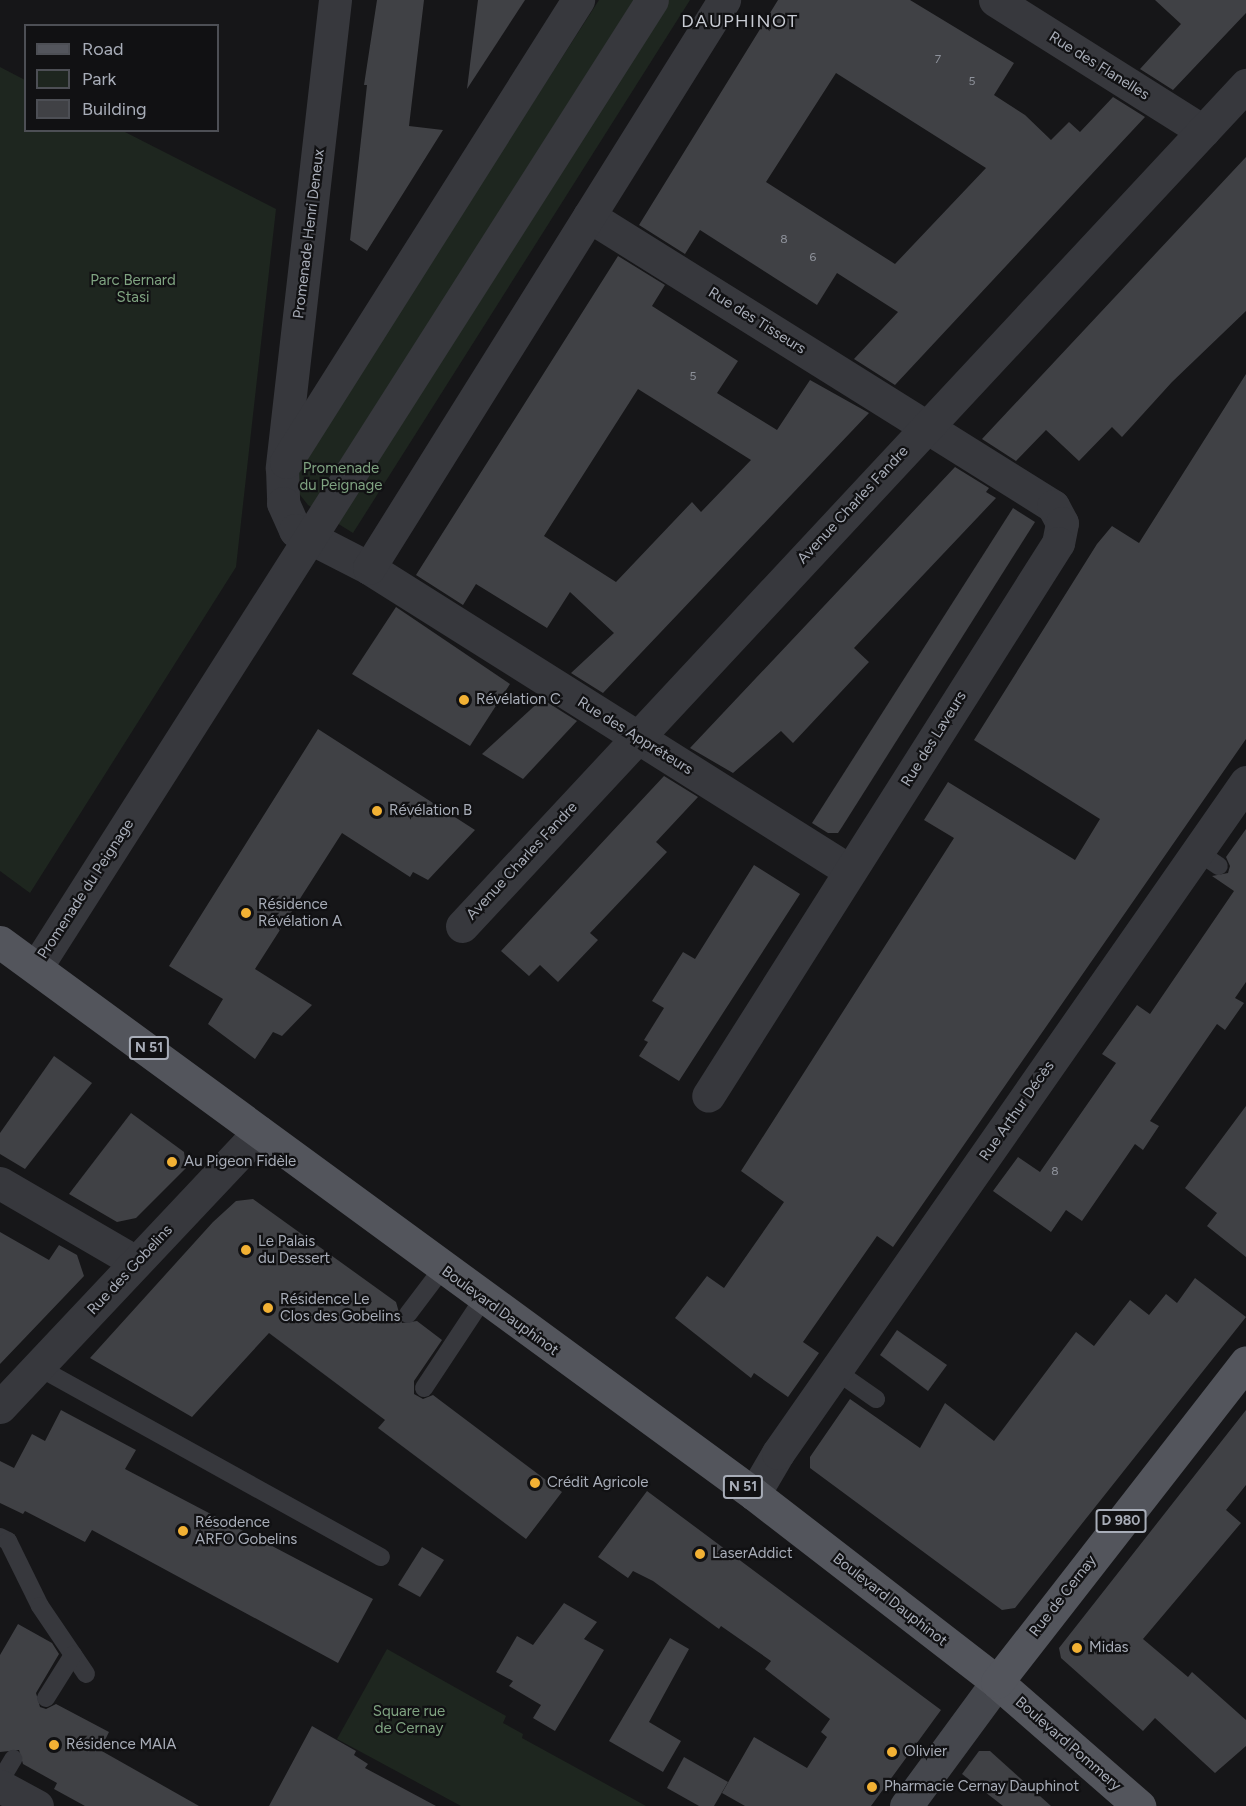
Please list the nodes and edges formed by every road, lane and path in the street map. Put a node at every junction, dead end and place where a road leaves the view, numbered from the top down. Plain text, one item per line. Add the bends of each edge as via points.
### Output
1 (335, 0) edge
2 (578, 0) edge
3 (652, 0) edge
4 (724, 0) edge
5 (994, 0) edge
6 (1246, 85) edge
7 (1203, 131) junction
8 (589, 216) junction
9 (924, 427) junction
10 (282, 468) junction
11 (303, 534) junction
12 (369, 568) junction
13 (636, 738) junction
14 (1246, 782) edge
15 (850, 871) junction
16 (462, 926) dead end
17 (0, 942) edge
18 (37, 966) junction
19 (708, 1096) dead end
20 (259, 1132) junction
21 (0, 1183) edge
22 (136, 1262) junction
23 (442, 1269) junction
24 (483, 1299) junction
25 (408, 1314) dead end
26 (1246, 1362) edge
27 (38, 1367) junction
28 (836, 1371) junction
29 (424, 1388) dead end
30 (876, 1399) dead end
31 (0, 1407) edge
32 (754, 1494) junction
33 (0, 1537) edge
34 (381, 1557) dead end
35 (73, 1655) junction
36 (86, 1674) dead end
37 (997, 1683) junction
38 (46, 1698) dead end
39 (4, 1775) edge
40 (37, 1806) edge
41 (906, 1806) edge
42 (1139, 1806) edge

1 - 10 street, Promenade Henri Deneux
2 - 10 street
3 - 11 street, Promenade du Peignage
4 - 8 street
5 - 7 street, Rue des Flanelles
6 - 7 street, Avenue Charles Fandre
7 - 9 street, Avenue Charles Fandre
8 - 9 street, Rue des Tisseurs
8 - 12 street
9 - 13 street, Avenue Charles Fandre
9 - 15 street, Rue des Laveurs via 1053,506 1062,523 1058,543
10 - 11 street via 283,503
11 - 12 street, Rue des Appréteurs
11 - 18 street, Promenade du Peignage
12 - 13 street, Rue des Appréteurs
13 - 15 street, Rue des Appréteurs
13 - 16 street, Avenue Charles Fandre
14 - 28 street, Rue Arthur Décès via 1208,859
15 - 19 street, Rue des Laveurs
17 - 18 main road, Boulevard Dauphinot / N 51
18 - 20 main road, Boulevard Dauphinot / N 51
20 - 22 street, Rue des Gobelins
20 - 23 main road, Boulevard Dauphinot / N 51
21 - 22 street
22 - 27 street, Rue des Gobelins
23 - 24 main road, Boulevard Dauphinot / N 51
23 - 25 lane
24 - 29 lane
24 - 32 main road, Boulevard Dauphinot / N 51
26 - 37 main road, Rue de Cernay / D 980
27 - 31 street, Rue des Gobelins
27 - 34 lane
28 - 30 lane
28 - 32 street, Rue Arthur Décès
32 - 37 main road, Boulevard Dauphinot / N 51
33 - 35 lane via 8,1541 40,1606
35 - 36 lane
35 - 38 lane
37 - 41 main road, Rue de Cernay / D 980
37 - 42 main road, Boulevard Pommery / N 51
39 - 40 street

